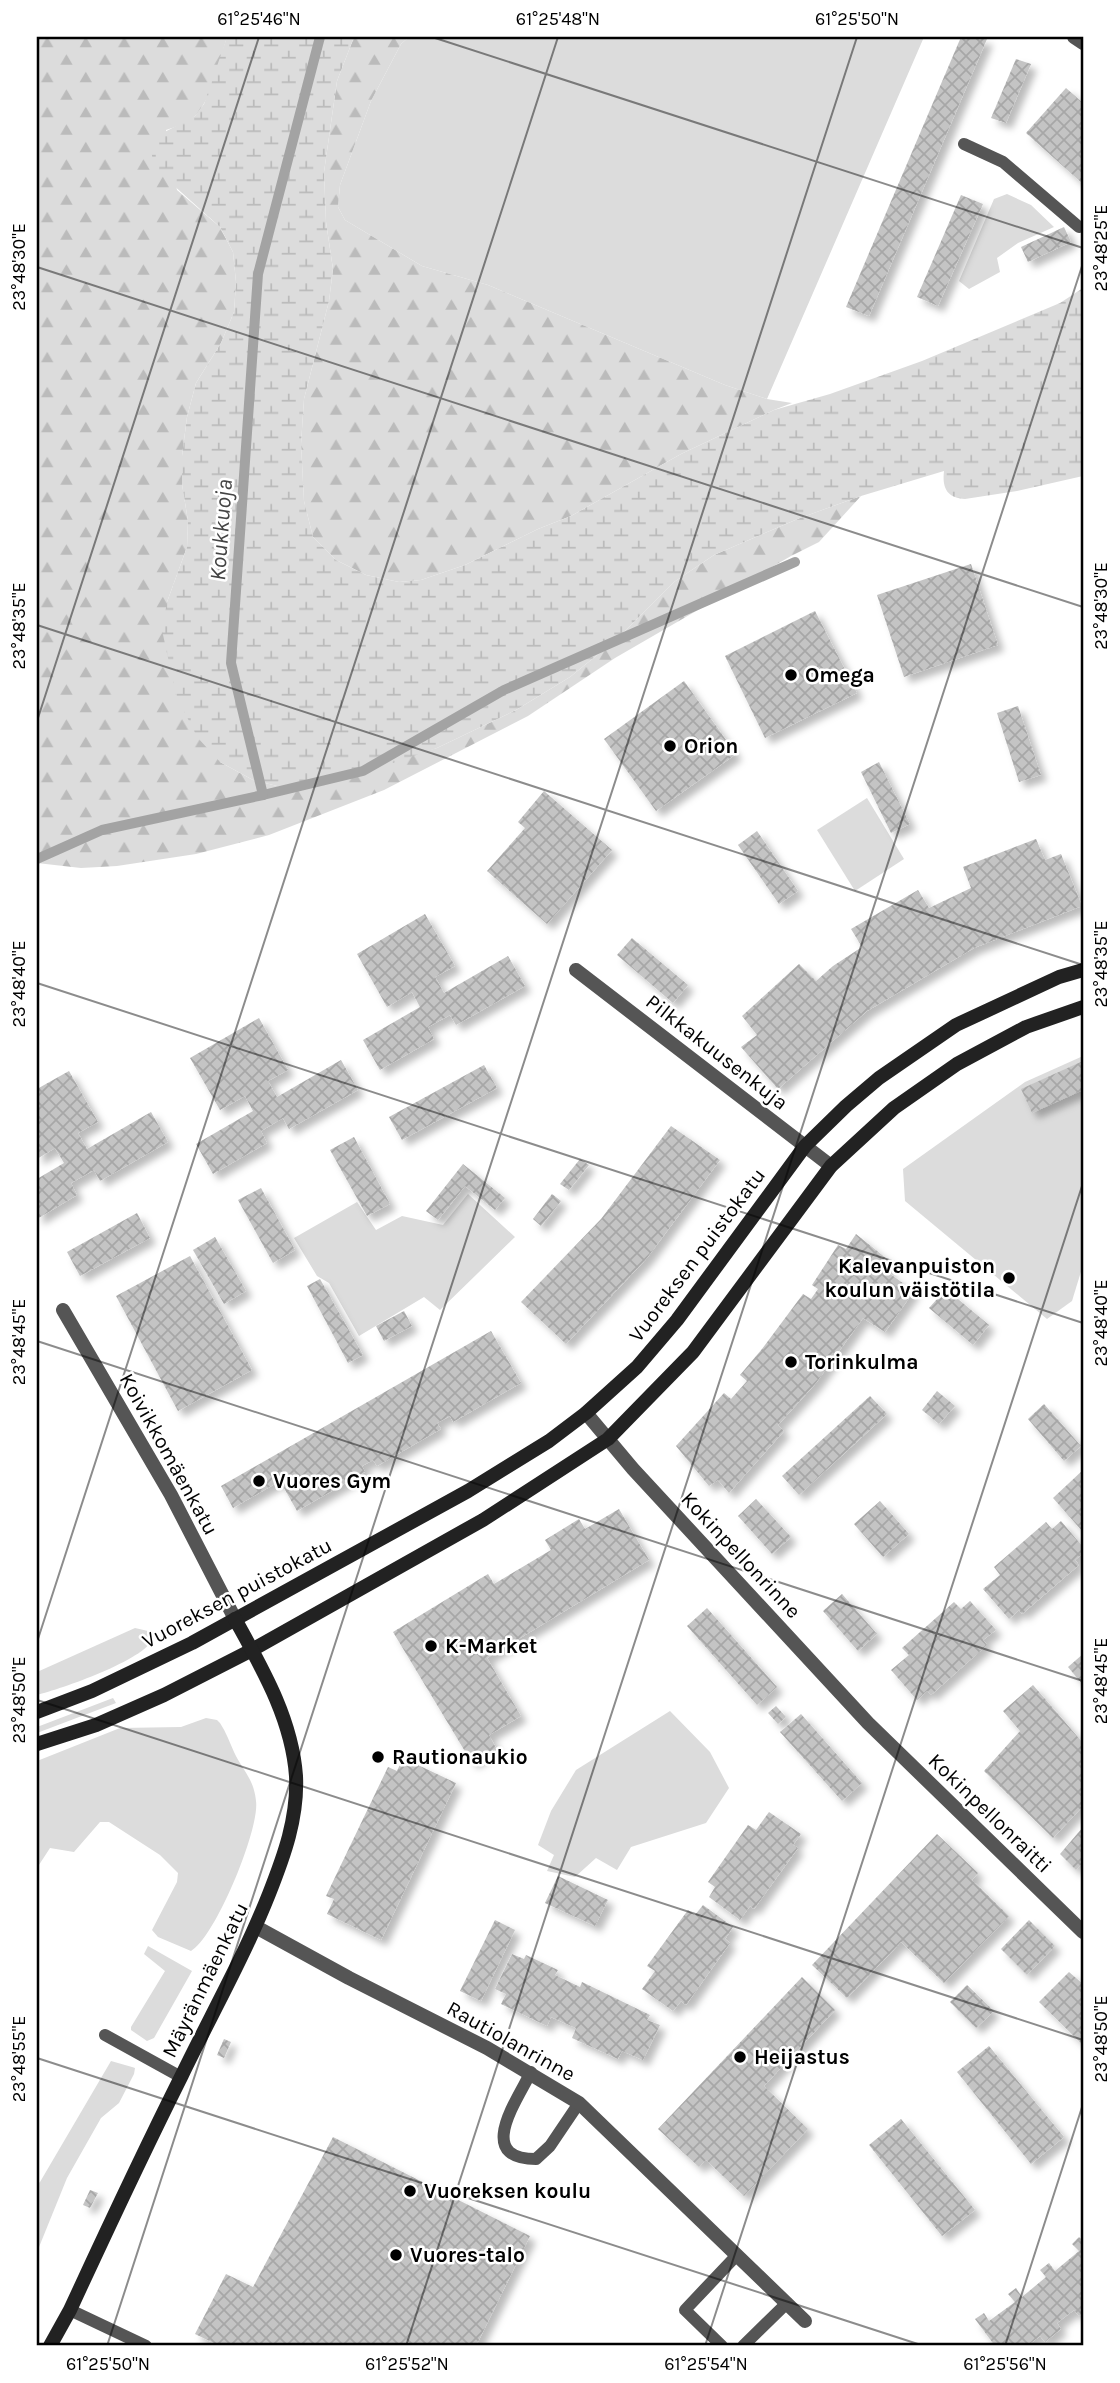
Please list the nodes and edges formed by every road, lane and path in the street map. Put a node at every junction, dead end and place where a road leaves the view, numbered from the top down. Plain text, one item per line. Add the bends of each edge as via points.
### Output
1 (1074, 37) edge
2 (1083, 43) edge
3 (964, 144) dead end
4 (1079, 227) dead end
5 (1083, 970) edge
6 (576, 971) dead end
7 (1083, 1007) edge
8 (805, 1146) junction
9 (831, 1166) junction
10 (63, 1310) dead end
11 (586, 1413) junction
12 (608, 1439) junction
13 (235, 1619) junction
14 (252, 1650) junction
15 (37, 1712) edge
16 (868, 1723) joint
17 (37, 1744) edge
18 (256, 1927) junction
19 (1083, 1933) edge
20 (105, 2035) dead end
21 (531, 2072) junction
22 (181, 2077) junction
23 (579, 2102) junction
24 (737, 2255) junction
25 (787, 2303) junction
26 (71, 2310) junction
27 (805, 2321) dead end
28 (50, 2346) edge
29 (146, 2346) edge
30 (722, 2346) edge
31 (743, 2346) edge

1 - 2 street
3 - 4 lane via 1003,162
5 - 8 main road, Vuoreksen puistokatu via 956,1024 879,1078
6 - 8 street, Pilkkakuusenkuja
7 - 9 main road via 1026,1027 957,1064 894,1108
8 - 9 street, Pilkkakuusenkuja
8 - 11 main road, Vuoreksen puistokatu via 677,1320 637,1367
9 - 12 main road via 693,1352
10 - 13 street, Koivikkomäenkatu via 171,1495
11 - 12 street, Kokinpellonrinne
11 - 13 main road, Vuoreksen puistokatu via 468,1491
12 - 14 main road via 483,1520
12 - 16 street, Kokinpellonrinne
13 - 14 main road, Mäyränmäenkatu
13 - 15 main road, Vuoreksen puistokatu via 92,1691
14 - 17 main road via 96,1725
14 - 18 main road, Mäyränmäenkatu via 277,1702 296,1776 295,1815 286,1851
16 - 19 street, Kokinpellonraitti
18 - 21 street, Rautiolanrinne
18 - 22 main road, Mäyränmäenkatu
20 - 22 lane
21 - 23 street, Rautiolanrinne
21 - 23 lane via 503,2128 502,2140 509,2152 521,2159 536,2159
22 - 26 main road, Mäyränmäenkatu
23 - 24 street, Rautiolanrinne
24 - 25 street, Rautiolanrinne
24 - 30 lane via 685,2310
25 - 27 street, Rautiolanrinne
25 - 31 lane
26 - 28 main road, Mäyränmäenkatu
26 - 29 lane

